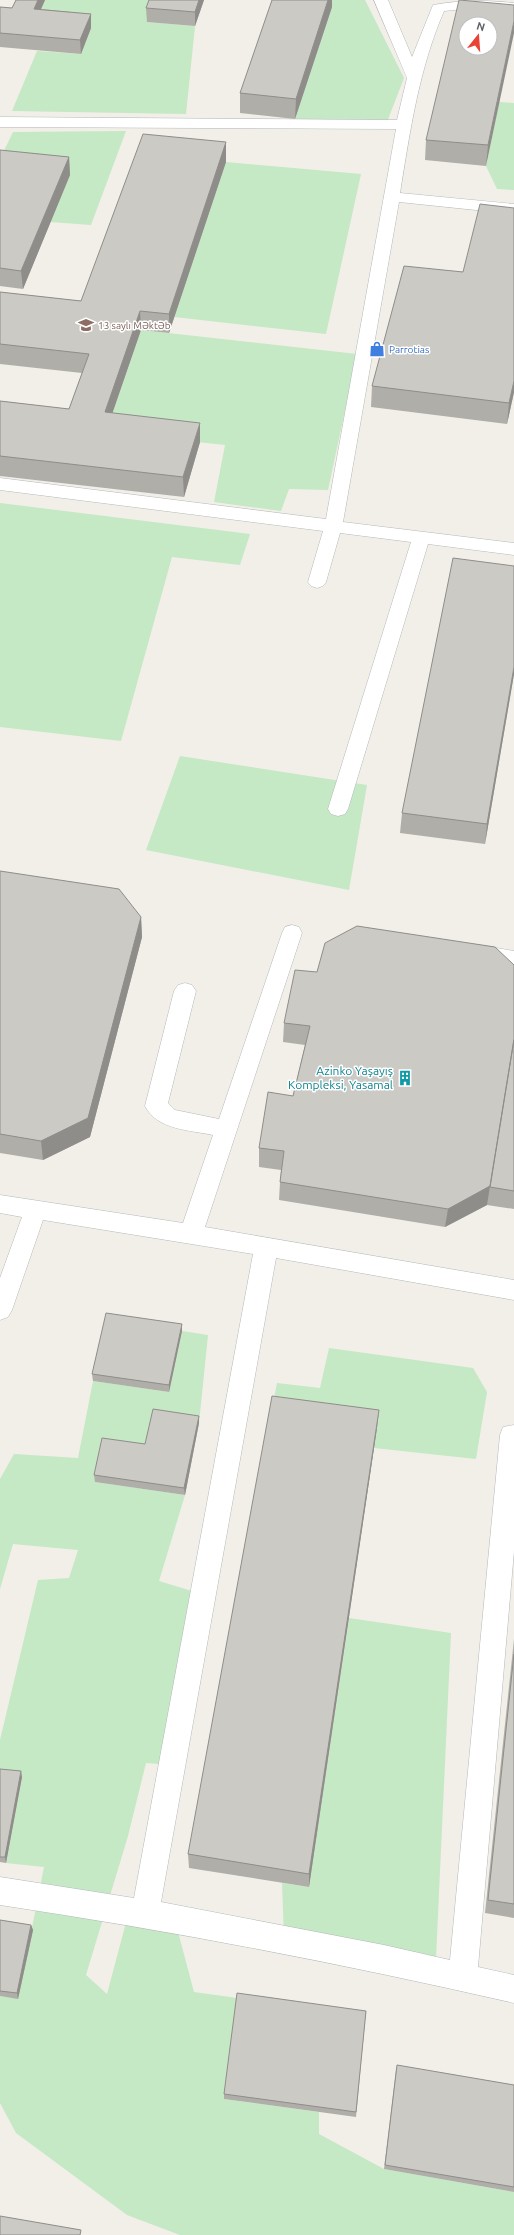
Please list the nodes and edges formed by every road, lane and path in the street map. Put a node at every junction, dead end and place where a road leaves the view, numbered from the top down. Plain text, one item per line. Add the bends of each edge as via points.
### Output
1 (381, 0) edge
2 (514, 7) edge
3 (413, 77) junction
4 (0, 122) edge
5 (404, 125) junction
6 (392, 197) junction
7 (514, 209) edge
8 (0, 484) edge
9 (333, 527) junction
10 (421, 538) junction
11 (514, 549) edge
12 (317, 582) dead end
13 (338, 809) dead end
14 (292, 933) dead end
15 (460, 950) edge
16 (514, 959) edge
17 (185, 991) dead end
18 (226, 1128) junction
19 (0, 1204) edge
20 (36, 1209) junction
21 (191, 1234) junction
22 (266, 1248) junction
23 (514, 1290) edge
24 (0, 1310) edge
25 (512, 1435) dead end
26 (0, 1891) edge
27 (145, 1913) junction
28 (463, 1976) junction
29 (514, 1989) edge

1 - 3 street
2 - 3 street via 470,2 452,3 438,8 427,31
3 - 5 street
4 - 5 street
5 - 6 street
6 - 7 street
6 - 9 street
8 - 9 street
9 - 10 street
9 - 12 street
10 - 11 street
10 - 13 street
14 - 18 street
15 - 16 street
17 - 18 street via 156,1106 169,1117
18 - 21 street
19 - 20 street
20 - 21 street
20 - 24 street
21 - 22 street
22 - 23 street
22 - 27 street
25 - 28 street
26 - 27 street
27 - 28 street
28 - 29 street

